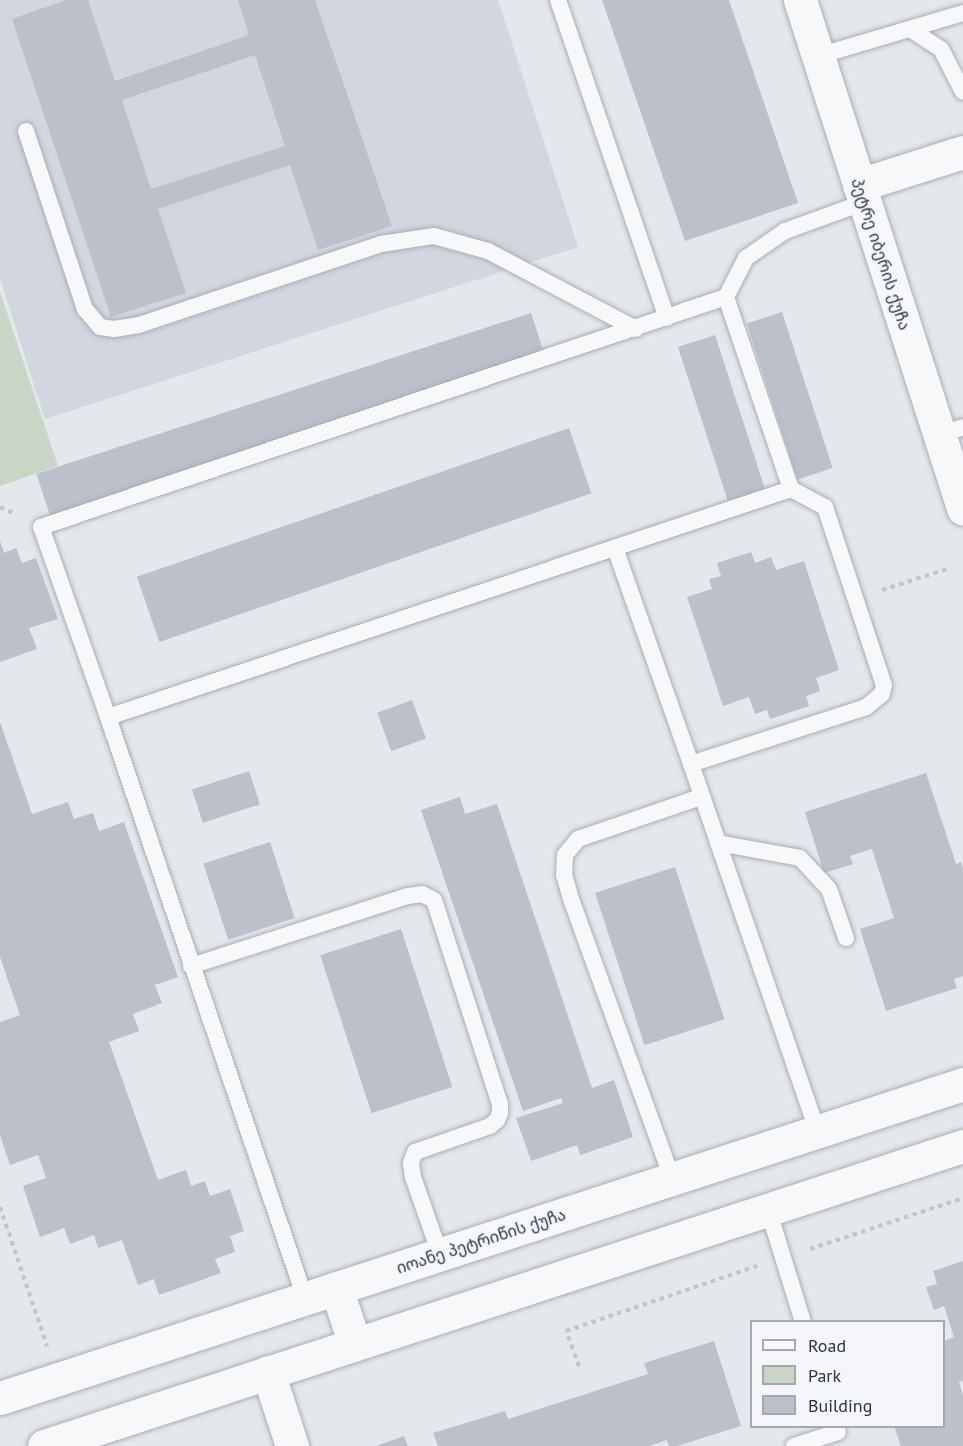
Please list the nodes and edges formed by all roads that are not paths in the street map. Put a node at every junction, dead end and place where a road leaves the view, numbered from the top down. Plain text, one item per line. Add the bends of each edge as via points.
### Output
1 (558, 0) edge
2 (800, 0) edge
3 (963, 13) edge
4 (910, 29) junction
5 (818, 56) junction
6 (963, 92) edge
7 (26, 131) dead end
8 (963, 152) edge
9 (862, 193) junction
10 (726, 297) junction
11 (667, 318) junction
12 (636, 328) junction
13 (951, 431) edge
14 (791, 489) junction
15 (963, 508) edge
16 (615, 548) junction
17 (108, 717) junction
18 (691, 764) junction
19 (702, 796) junction
20 (718, 843) junction
21 (846, 938) dead end
22 (191, 966) junction
23 (963, 1084) edge
24 (818, 1132) junction
25 (963, 1146) edge
26 (672, 1178) junction
27 (768, 1209) junction
28 (440, 1254) junction
29 (320, 1293) junction
30 (802, 1320) edge
31 (355, 1344) junction
32 (268, 1372) junction
33 (0, 1398) edge
34 (839, 1435) edge
35 (46, 1446) edge
36 (292, 1446) edge
37 (794, 1446) edge

1 - 11 lane
2 - 5 street, პეტრე იბერის ქუჩა
3 - 4 lane
4 - 5 lane
4 - 6 lane via 941,49
5 - 9 street, პეტრე იბერის ქუჩა
7 - 12 lane via 85,309 100,327 139,325 381,244 434,236 488,251
8 - 9 street
9 - 10 lane via 785,231 746,258
9 - 13 street, პეტრე იბერის ქუჩა
10 - 11 lane
10 - 14 lane
11 - 12 lane
12 - 17 lane via 40,527
13 - 15 street, პეტრე იბერის ქუჩა
14 - 16 lane
14 - 18 lane via 825,507 881,672 882,694 866,707
16 - 17 lane
16 - 18 lane
17 - 22 lane
18 - 19 lane
19 - 20 lane
19 - 26 lane via 578,839 565,855 564,875 571,898
20 - 21 lane via 801,858 829,889
20 - 24 lane
22 - 28 lane via 408,896 422,894 434,900 500,1104 498,1120 490,1126 415,1152 411,1163 413,1177
22 - 29 lane
23 - 24 street, იოანე პეტრიწის ქუჩა
24 - 26 street, იოანე პეტრიწის ქუჩა
25 - 27 street
26 - 28 street, იოანე პეტრიწის ქუჩა
27 - 30 lane
27 - 31 street
28 - 29 street, იოანე პეტრიწის ქუჩა
29 - 31 street
29 - 33 street, იოანე პეტრიწის ქუჩა
31 - 32 street
32 - 35 street
32 - 36 street
34 - 37 lane

